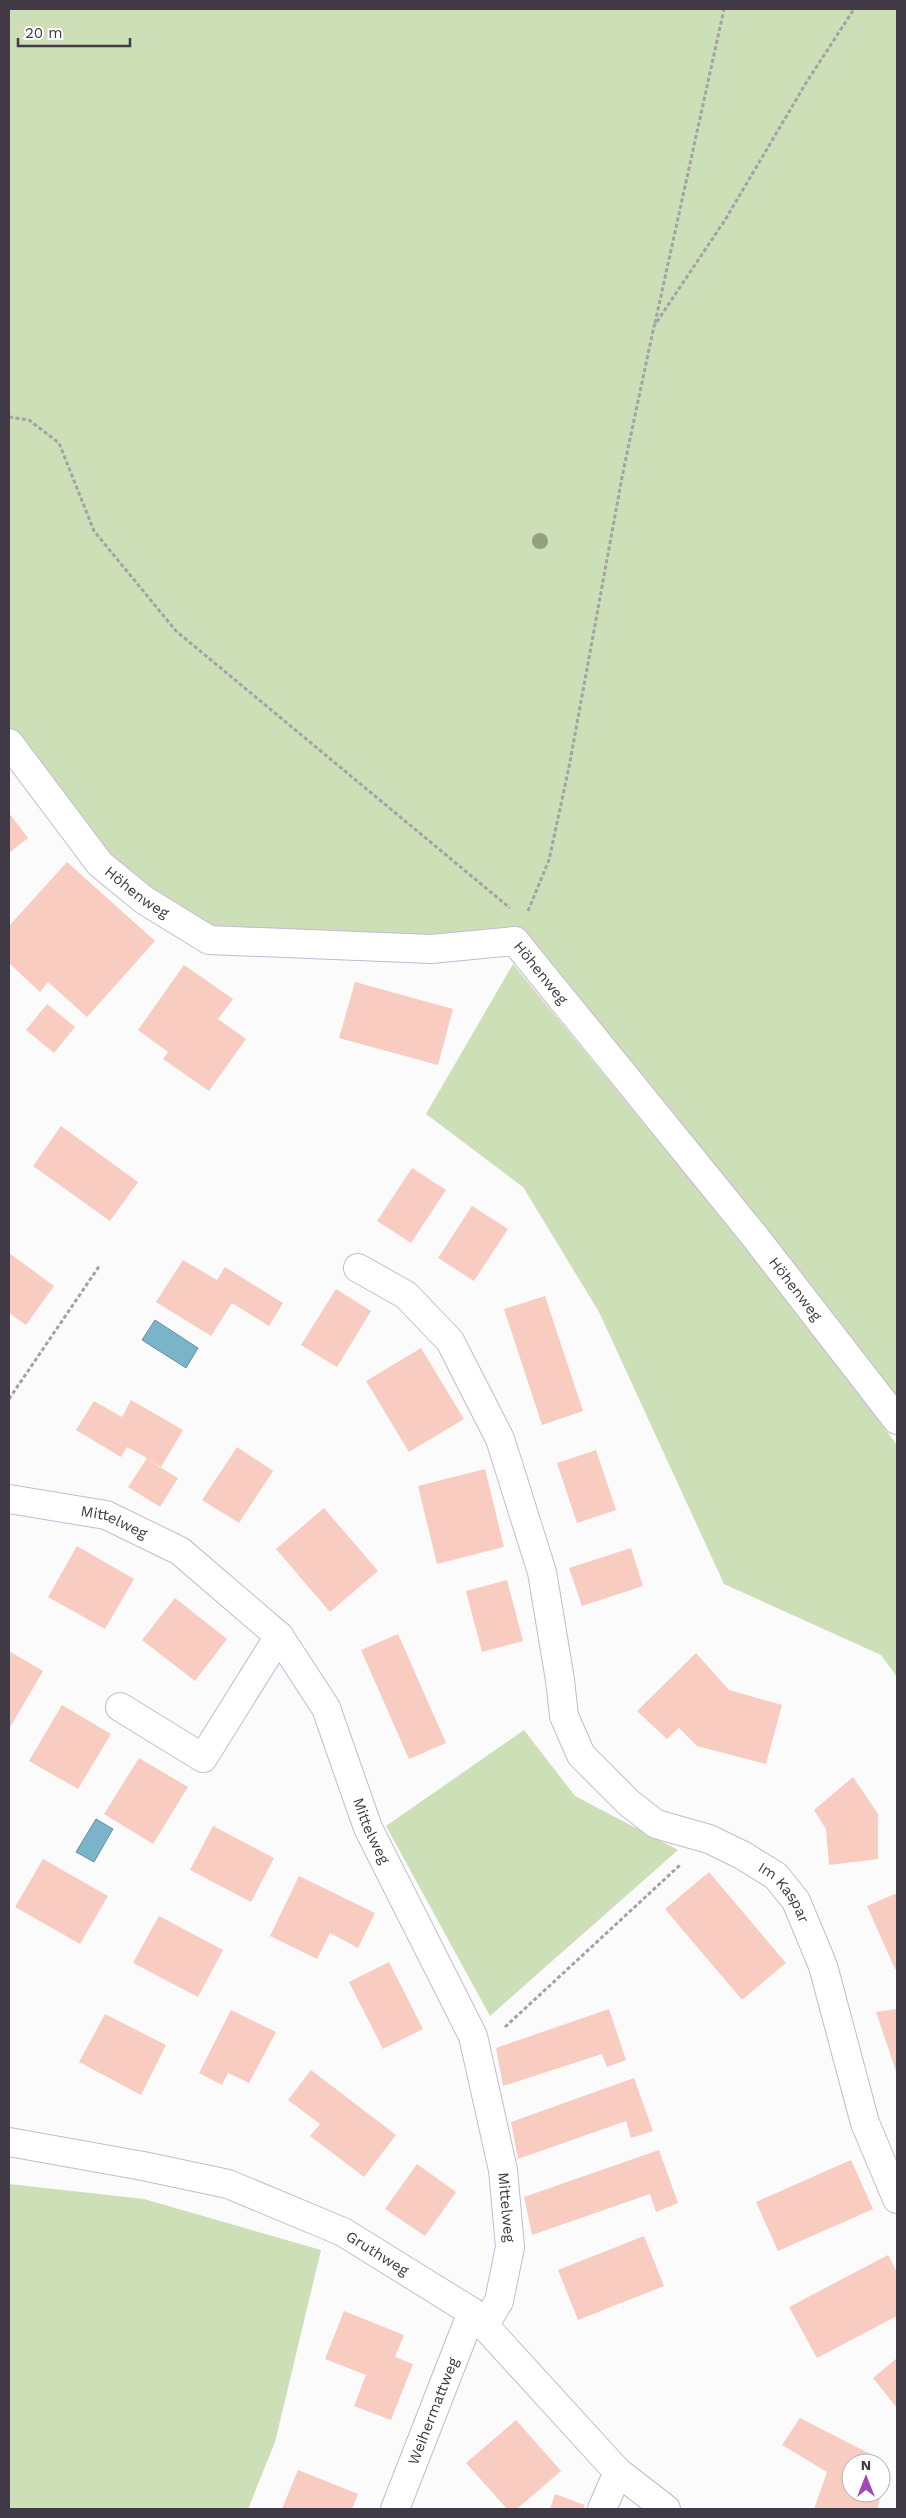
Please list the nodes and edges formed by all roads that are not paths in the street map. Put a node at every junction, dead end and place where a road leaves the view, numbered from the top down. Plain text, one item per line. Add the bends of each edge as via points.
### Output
1 (9, 743) edge
2 (358, 1268) dead end
3 (897, 1420) edge
4 (9, 1500) edge
5 (279, 1636) junction
6 (120, 1707) dead end
7 (9, 2142) edge
8 (897, 2199) edge
9 (478, 2319) junction
10 (618, 2472) junction
11 (395, 2509) edge
12 (602, 2509) edge
13 (666, 2509) edge

1 - 3 street, Höhenweg via 100,864 144,900 209,940 431,949 520,930
2 - 8 street, Im Kaspar via 406,1294 450,1341 500,1439 542,1572 564,1716 581,1755 629,1803 656,1824 709,1839 776,1876 796,1901 823,1966 865,2123
4 - 5 street, Mittelweg via 106,1515 180,1551
5 - 6 street via 203,1758
5 - 9 street, Mittelweg via 326,1708 368,1828 473,2036 503,2170 510,2247 499,2301
7 - 9 street, Gruthweg via 228,2184 343,2232
9 - 10 street, Gruthweg
9 - 11 street, Weihermattweg
10 - 12 street
10 - 13 street, Gruthweg

